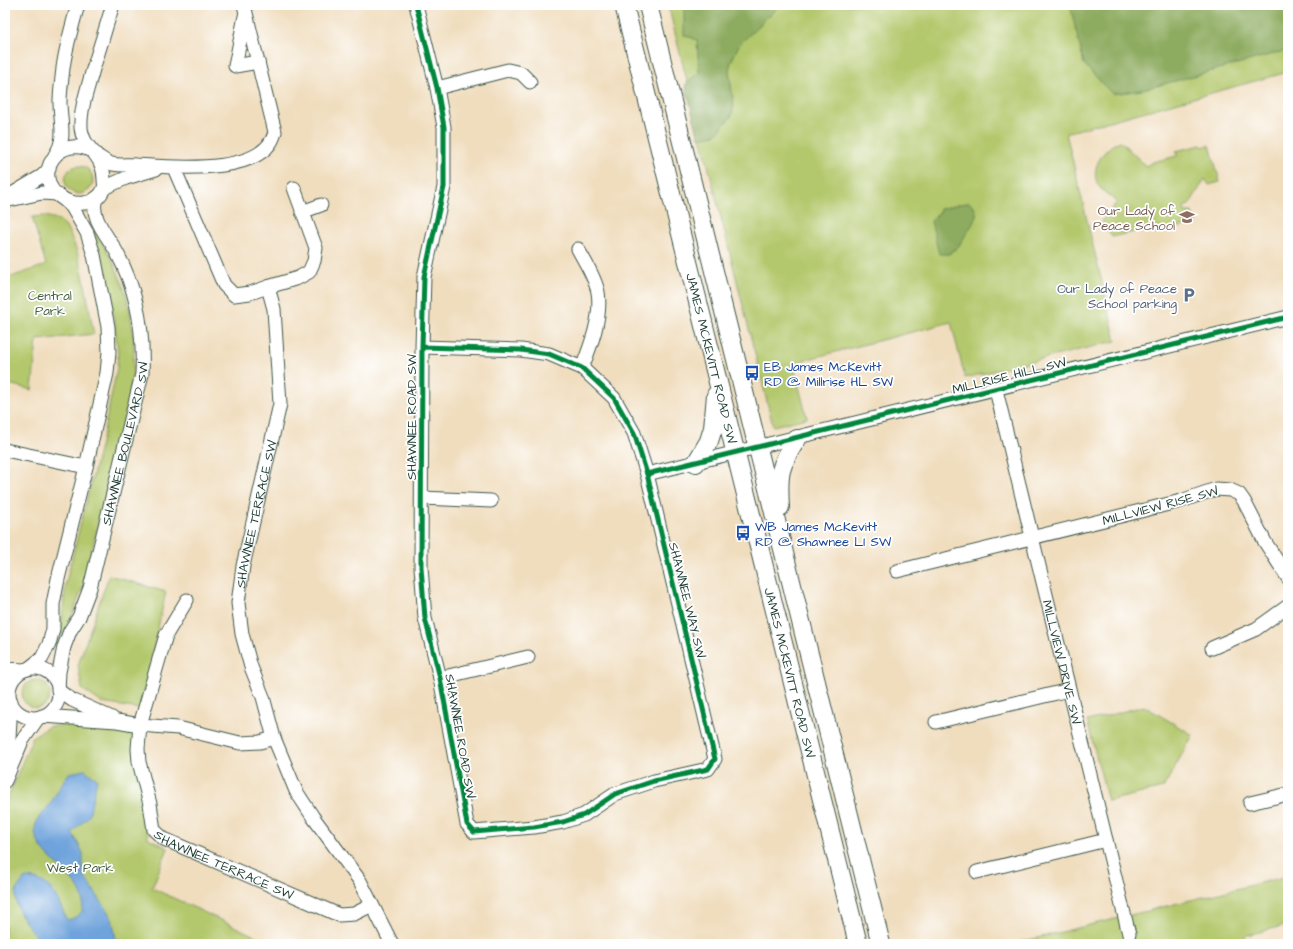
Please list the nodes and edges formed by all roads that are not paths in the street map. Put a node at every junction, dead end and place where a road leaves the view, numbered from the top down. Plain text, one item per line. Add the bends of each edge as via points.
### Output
1 (78, 5) edge
2 (113, 5) edge
3 (416, 5) edge
4 (624, 5) edge
5 (648, 5) edge
6 (245, 8) edge
7 (258, 62) junction
8 (530, 82) dead end
9 (437, 88) junction
10 (95, 154) junction
11 (54, 156) junction
12 (168, 168) junction
13 (48, 169) junction
14 (294, 188) dead end
15 (100, 193) junction
16 (59, 196) junction
17 (5, 198) edge
18 (5, 201) edge
19 (321, 205) dead end
20 (302, 212) junction
21 (578, 249) dead end
22 (268, 287) junction
23 (1288, 317) edge
24 (422, 347) junction
25 (582, 368) junction
26 (717, 380) junction
27 (996, 390) junction
28 (797, 439) junction
29 (757, 448) junction
30 (5, 450) edge
31 (736, 454) junction
32 (696, 463) junction
33 (86, 467) junction
34 (647, 474) junction
35 (422, 498) junction
36 (491, 501) dead end
37 (1033, 537) junction
38 (783, 548) junction
39 (897, 571) dead end
40 (1288, 578) edge
41 (187, 600) dead end
42 (1288, 606) edge
43 (1212, 648) dead end
44 (528, 657) dead end
45 (5, 669) edge
46 (26, 670) junction
47 (440, 678) junction
48 (58, 690) junction
49 (1069, 690) junction
50 (8, 694) edge
51 (40, 717) junction
52 (117, 721) junction
53 (936, 722) dead end
54 (140, 725) junction
55 (274, 738) junction
56 (12, 765) junction
57 (5, 781) edge
58 (1288, 794) edge
59 (1250, 803) dead end
60 (470, 828) joint
61 (1106, 840) junction
62 (977, 872) dead end
63 (372, 905) junction
64 (1129, 934) dead end
65 (392, 944) edge
66 (858, 944) edge
67 (881, 944) edge

1 - 11 street via 63,67 60,101 63,139
2 - 10 street via 81,112 82,133
3 - 9 street, SHAWNEE ROAD SW
4 - 26 main road, JAMES MCKEVITT ROAD SW
5 - 29 main road, JAMES MCKEVITT ROAD SW
6 - 7 street
6 - 7 street via 235,66
7 - 12 street via 275,132 273,140 257,155 238,162 217,166
8 - 9 street via 521,73 508,70
9 - 24 street, SHAWNEE ROAD SW via 444,127 444,187 424,277
10 - 11 street via 87,148 78,146 65,148
10 - 12 street via 110,164
10 - 15 street via 104,170
11 - 13 street
12 - 15 street via 126,178
12 - 22 street via 224,285 234,295
13 - 16 street via 49,183
13 - 17 street via 42,176
14 - 20 street
15 - 16 street via 84,204 77,204
15 - 48 street, SHAWNEE BOULEVARD SW via 94,203 95,213 128,276 136,303 141,330 142,374 90,588 64,647
16 - 18 street via 42,194
16 - 33 street via 72,207 87,233 94,255 108,327 107,373
19 - 20 street
20 - 22 street via 316,248 314,261 309,272
21 - 25 street via 598,292 595,336
22 - 55 street, SHAWNEE TERRACE SW via 274,309 280,404 243,566 238,603 242,634
23 - 27 street, MILLRISE HILL SW
24 - 25 street, SHAWNEE WAY SW via 521,350 549,354
24 - 35 street, SHAWNEE ROAD SW
25 - 34 street, SHAWNEE WAY SW via 614,398 634,433
26 - 31 main road, JAMES MCKEVITT ROAD SW
26 - 32 main road via 713,428 709,441
27 - 28 street, MILLRISE HILL SW
27 - 37 street, MILLVIEW DRIVE SW
28 - 29 street, MILLRISE HILL SW
28 - 38 main road via 781,465 779,487
29 - 31 street, MILLRISE HILL SW
29 - 38 main road, JAMES MCKEVITT ROAD SW
30 - 33 street
31 - 32 street, MILLRISE HILL SW
31 - 66 main road, JAMES MCKEVITT ROAD SW
32 - 34 street, MILLRISE HILL SW
33 - 46 street via 58,579 49,644 42,658
34 - 60 street, SHAWNEE WAY SW via 715,759 708,769 654,781 615,794 584,815 563,822 474,832
35 - 36 street
35 - 47 street, SHAWNEE ROAD SW via 421,567 425,618
37 - 39 street, MILLVIEW RISE SW
37 - 40 street, MILLVIEW RISE SW via 1186,500 1216,489 1226,489 1238,494 1244,501 1265,542
37 - 49 street, MILLVIEW DRIVE SW
38 - 67 main road, JAMES MCKEVITT ROAD SW
41 - 54 street, SHAWNEE TERRACE SW via 166,635
42 - 43 street via 1256,629
44 - 47 street
45 - 46 street
46 - 48 street via 35,668 48,673
46 - 50 street via 13,679
47 - 60 street, SHAWNEE ROAD SW via 466,824
48 - 51 street via 58,698 53,709
48 - 52 street via 78,703
49 - 53 street
49 - 61 street, MILLVIEW DRIVE SW
50 - 51 street via 15,709 21,714
50 - 56 street
51 - 52 street
51 - 56 street via 22,741
52 - 54 street
54 - 55 street via 178,728 240,743
54 - 63 street, SHAWNEE TERRACE SW via 139,762 150,804 152,825 164,839 339,915 354,914
55 - 63 street, SHAWNEE TERRACE SW via 296,791 360,880
56 - 57 street
58 - 59 street
61 - 62 street
61 - 64 street, MILLVIEW DRIVE SW
63 - 65 street, SHAWNEE TERRACE SW

